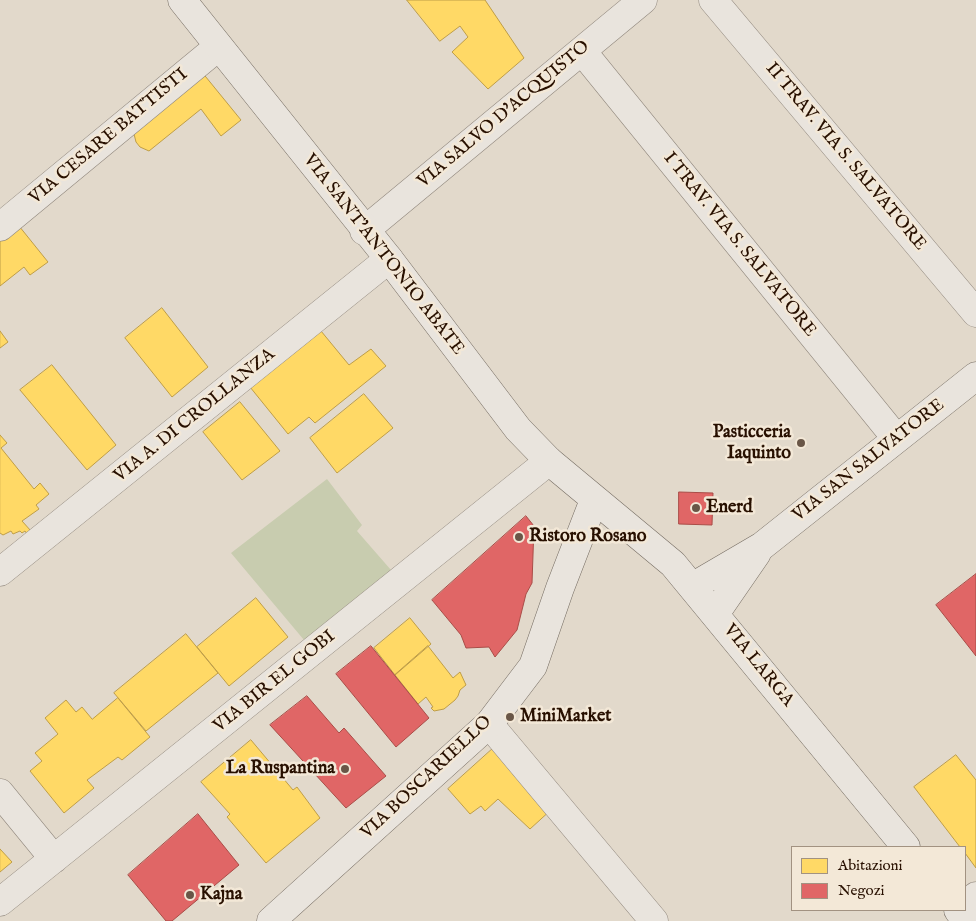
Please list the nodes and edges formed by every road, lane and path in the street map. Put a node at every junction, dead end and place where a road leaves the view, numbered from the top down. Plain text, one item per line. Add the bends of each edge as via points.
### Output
1 (182, 0) edge
2 (643, 0) edge
3 (713, 0) edge
4 (218, 47) junction
5 (582, 51) junction
6 (0, 227) edge
7 (364, 231) junction
8 (389, 259) junction
9 (976, 313) edge
10 (976, 376) edge
11 (896, 438) junction
12 (549, 461) junction
13 (594, 500) junction
14 (762, 546) junction
15 (0, 572) edge
16 (692, 588) junction
17 (715, 614) junction
18 (489, 724) junction
19 (0, 793) edge
20 (905, 846) edge
21 (54, 859) junction
22 (976, 896) edge
23 (0, 902) edge
24 (966, 904) edge
25 (271, 921) edge
26 (654, 921) edge

1 - 4 street, VIA SANT'ANTONIO ABATE
2 - 5 street, VIA SALVO D'ACQUISTO
3 - 9 street, II TRAV. VIA S. SALVATORE
4 - 6 street, VIA CESARE BATTISTI
4 - 7 street, VIA SANT'ANTONIO ABATE
5 - 7 street, VIA SALVO D'ACQUISTO
5 - 11 street, I TRAV. VIA S. SALVATORE
7 - 8 street, VIA SANT'ANTONIO ABATE
8 - 12 street, VIA SANT'ANTONIO ABATE via 518,429
8 - 15 street, VIA A. DI CROLLANZA
10 - 11 street, VIA SAN SALVATORE
11 - 14 street, VIA SAN SALVATORE
12 - 13 street, VIA SANT'ANTONIO ABATE
12 - 21 street, VIA BIR EL GOBI
13 - 16 street, VIA LARGA via 673,564
13 - 18 street, VIA BOSCARIELLO via 533,666
14 - 16 street, VIA SAN SALVATORE
14 - 17 street, VIA SAN SALVATORE
16 - 17 street, VIA LARGA
17 - 20 street, VIA LARGA
18 - 25 street, VIA BOSCARIELLO
18 - 26 street
19 - 21 street
21 - 23 street, VIA BIR EL GOBI
22 - 24 street

